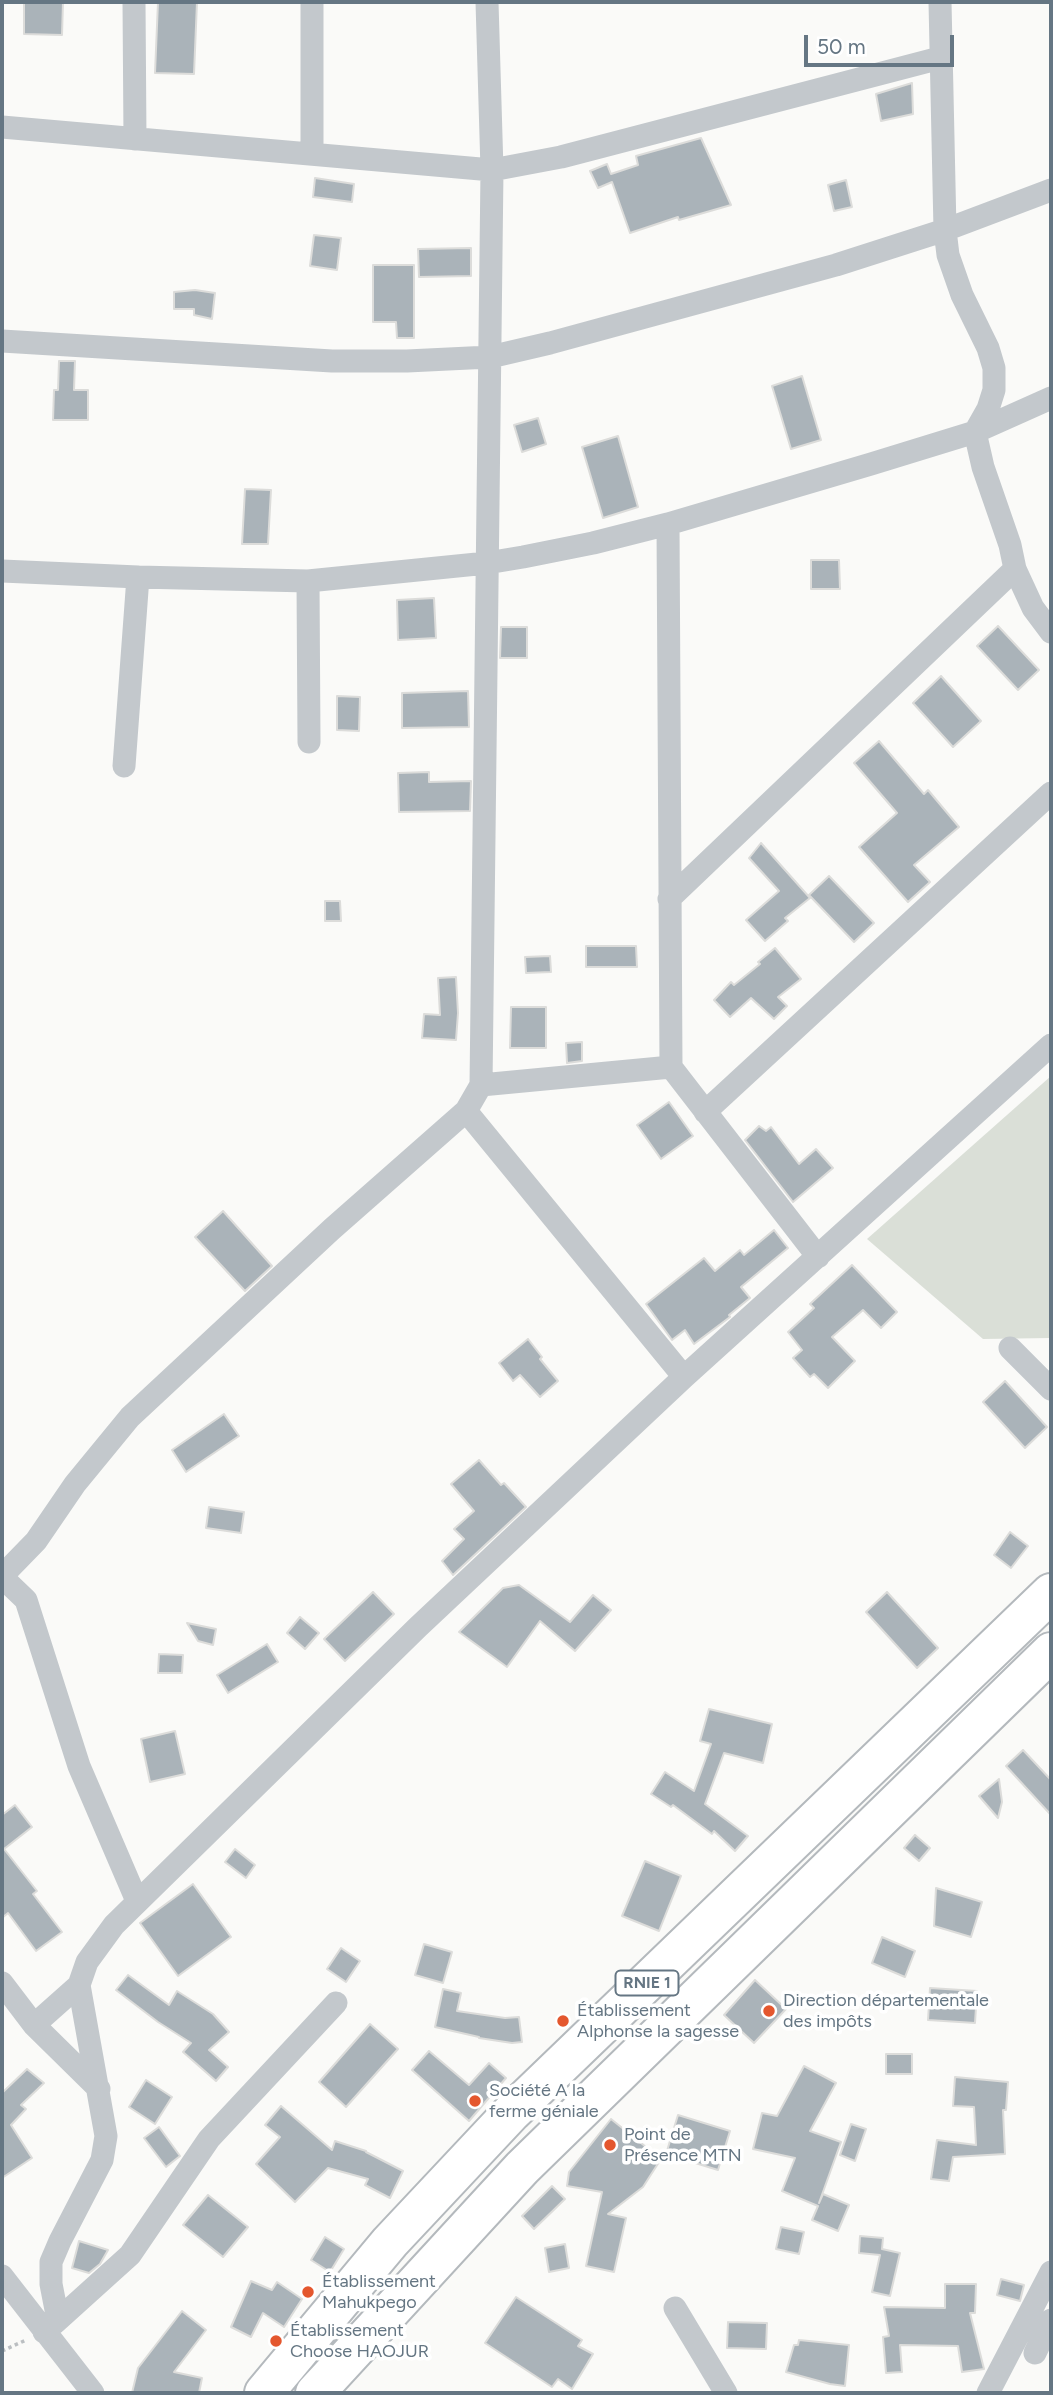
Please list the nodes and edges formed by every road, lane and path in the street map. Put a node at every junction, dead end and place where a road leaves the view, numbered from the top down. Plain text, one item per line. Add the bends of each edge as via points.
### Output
1 (134, 2) edge
2 (312, 2) edge
3 (487, 2) edge
4 (940, 2) edge
5 (940, 58) junction
6 (2, 127) edge
7 (135, 139) junction
8 (312, 154) junction
9 (492, 170) junction
10 (1051, 190) edge
11 (945, 230) junction
12 (2, 341) edge
13 (490, 356) junction
14 (1051, 398) edge
15 (975, 432) junction
16 (668, 524) junction
17 (487, 563) junction
18 (1015, 569) junction
19 (2, 571) edge
20 (138, 577) junction
21 (308, 581) junction
22 (1051, 632) edge
23 (309, 742) dead end
24 (124, 766) dead end
25 (1051, 793) edge
26 (669, 899) junction
27 (1051, 1045) edge
28 (671, 1068) junction
29 (481, 1085) junction
30 (466, 1111) junction
31 (705, 1112) junction
32 (818, 1257) junction
33 (1010, 1348) dead end
34 (684, 1377) junction
35 (1051, 1389) edge
36 (2, 1576) edge
37 (1051, 1592) edge
38 (1051, 1652) edge
39 (137, 1901) junction
40 (2, 1983) edge
41 (79, 1985) junction
42 (336, 2003) dead end
43 (34, 2025) junction
44 (99, 2089) junction
45 (2, 2276) edge
46 (1049, 2281) edge
47 (675, 2308) dead end
48 (1051, 2320) edge
49 (51, 2326) junction
50 (2, 2351) edge
51 (1035, 2353) dead end
52 (323, 2390) edge
53 (93, 2393) edge
54 (264, 2393) edge
55 (726, 2393) edge
56 (989, 2393) edge

1 - 7 street
2 - 8 street
3 - 9 street
4 - 5 street
5 - 9 street via 561,157
5 - 11 street
6 - 7 street
7 - 8 street
8 - 9 street
9 - 13 street
10 - 11 street
11 - 13 street via 836,265
11 - 15 street via 949,263 994,368 994,390
12 - 13 street via 332,361
13 - 17 street
14 - 15 street
15 - 16 street
15 - 18 street
16 - 17 street via 593,544
16 - 26 street
17 - 21 street
17 - 29 street
18 - 22 street via 1033,608
18 - 26 street
19 - 20 street
20 - 21 street
20 - 24 street
21 - 23 street
25 - 31 street
26 - 28 street
27 - 32 street
28 - 29 street
28 - 31 street
29 - 30 street
30 - 34 street
30 - 36 street via 131,1417 75,1484 36,1541
31 - 32 street
32 - 34 street
33 - 35 street
34 - 39 street
36 - 39 street via 26,1600 79,1766
37 - 54 highway, RNIE 1 via 512,2112 390,2242
38 - 52 highway, RNIE 1 via 522,2168
39 - 41 street via 87,1962
40 - 43 street
41 - 43 street
41 - 44 street
42 - 49 street via 209,2139 130,2255
43 - 44 street
44 - 49 street via 106,2136 102,2160 51,2262
45 - 49 street
46 - 56 street
47 - 55 street
48 - 51 street
49 - 50 path
49 - 53 street

